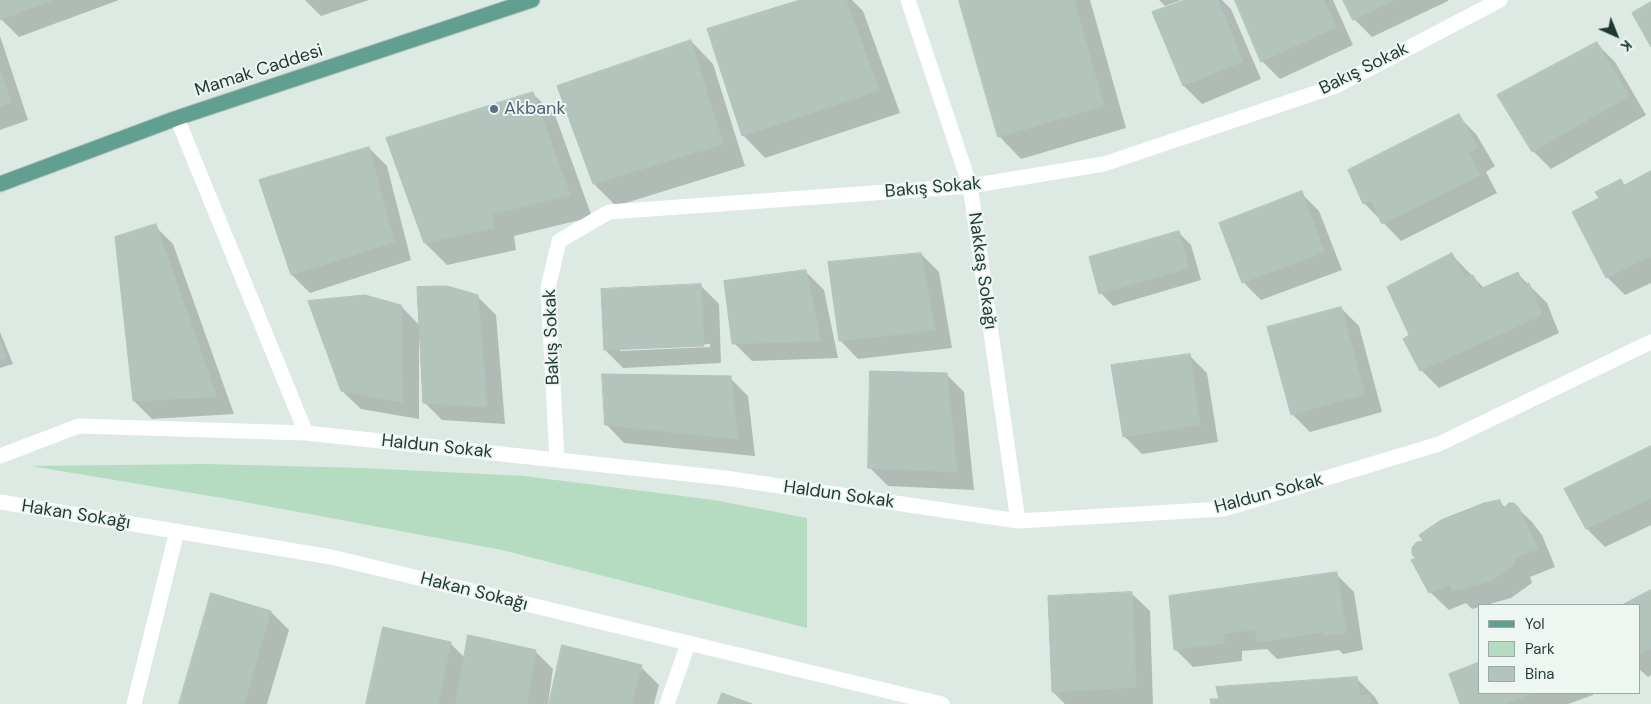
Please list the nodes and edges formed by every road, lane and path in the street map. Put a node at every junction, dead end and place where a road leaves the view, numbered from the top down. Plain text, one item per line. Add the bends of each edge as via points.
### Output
1 (532, 0) edge
2 (908, 0) edge
3 (1500, 0) edge
4 (177, 118) junction
5 (0, 184) edge
6 (970, 186) junction
7 (1651, 342) edge
8 (306, 433) junction
9 (0, 456) edge
10 (558, 460) junction
11 (0, 502) edge
12 (1018, 522) junction
13 (177, 531) junction
14 (688, 644) junction
15 (134, 704) edge
16 (667, 704) edge
17 (942, 704) edge

1 - 4 main road, Mamak Caddesi
2 - 6 street, Nakkaş Sokağı
3 - 6 street, Bakış Sokak via 1336,86 1104,164
4 - 5 main road, Mamak Caddesi
4 - 8 street
6 - 10 street, Bakış Sokak via 609,212 559,241 548,288
6 - 12 street, Nakkaş Sokağı
7 - 12 street, Haldun Sokak via 1439,444 1224,509
8 - 9 street, Haldun Sokak via 79,426
8 - 10 street, Haldun Sokak
10 - 12 street, Haldun Sokak via 725,478
11 - 13 street, Hakan Sokağı
13 - 14 street, Hakan Sokağı via 331,557
13 - 15 street
14 - 16 street
14 - 17 street, Hakan Sokağı

